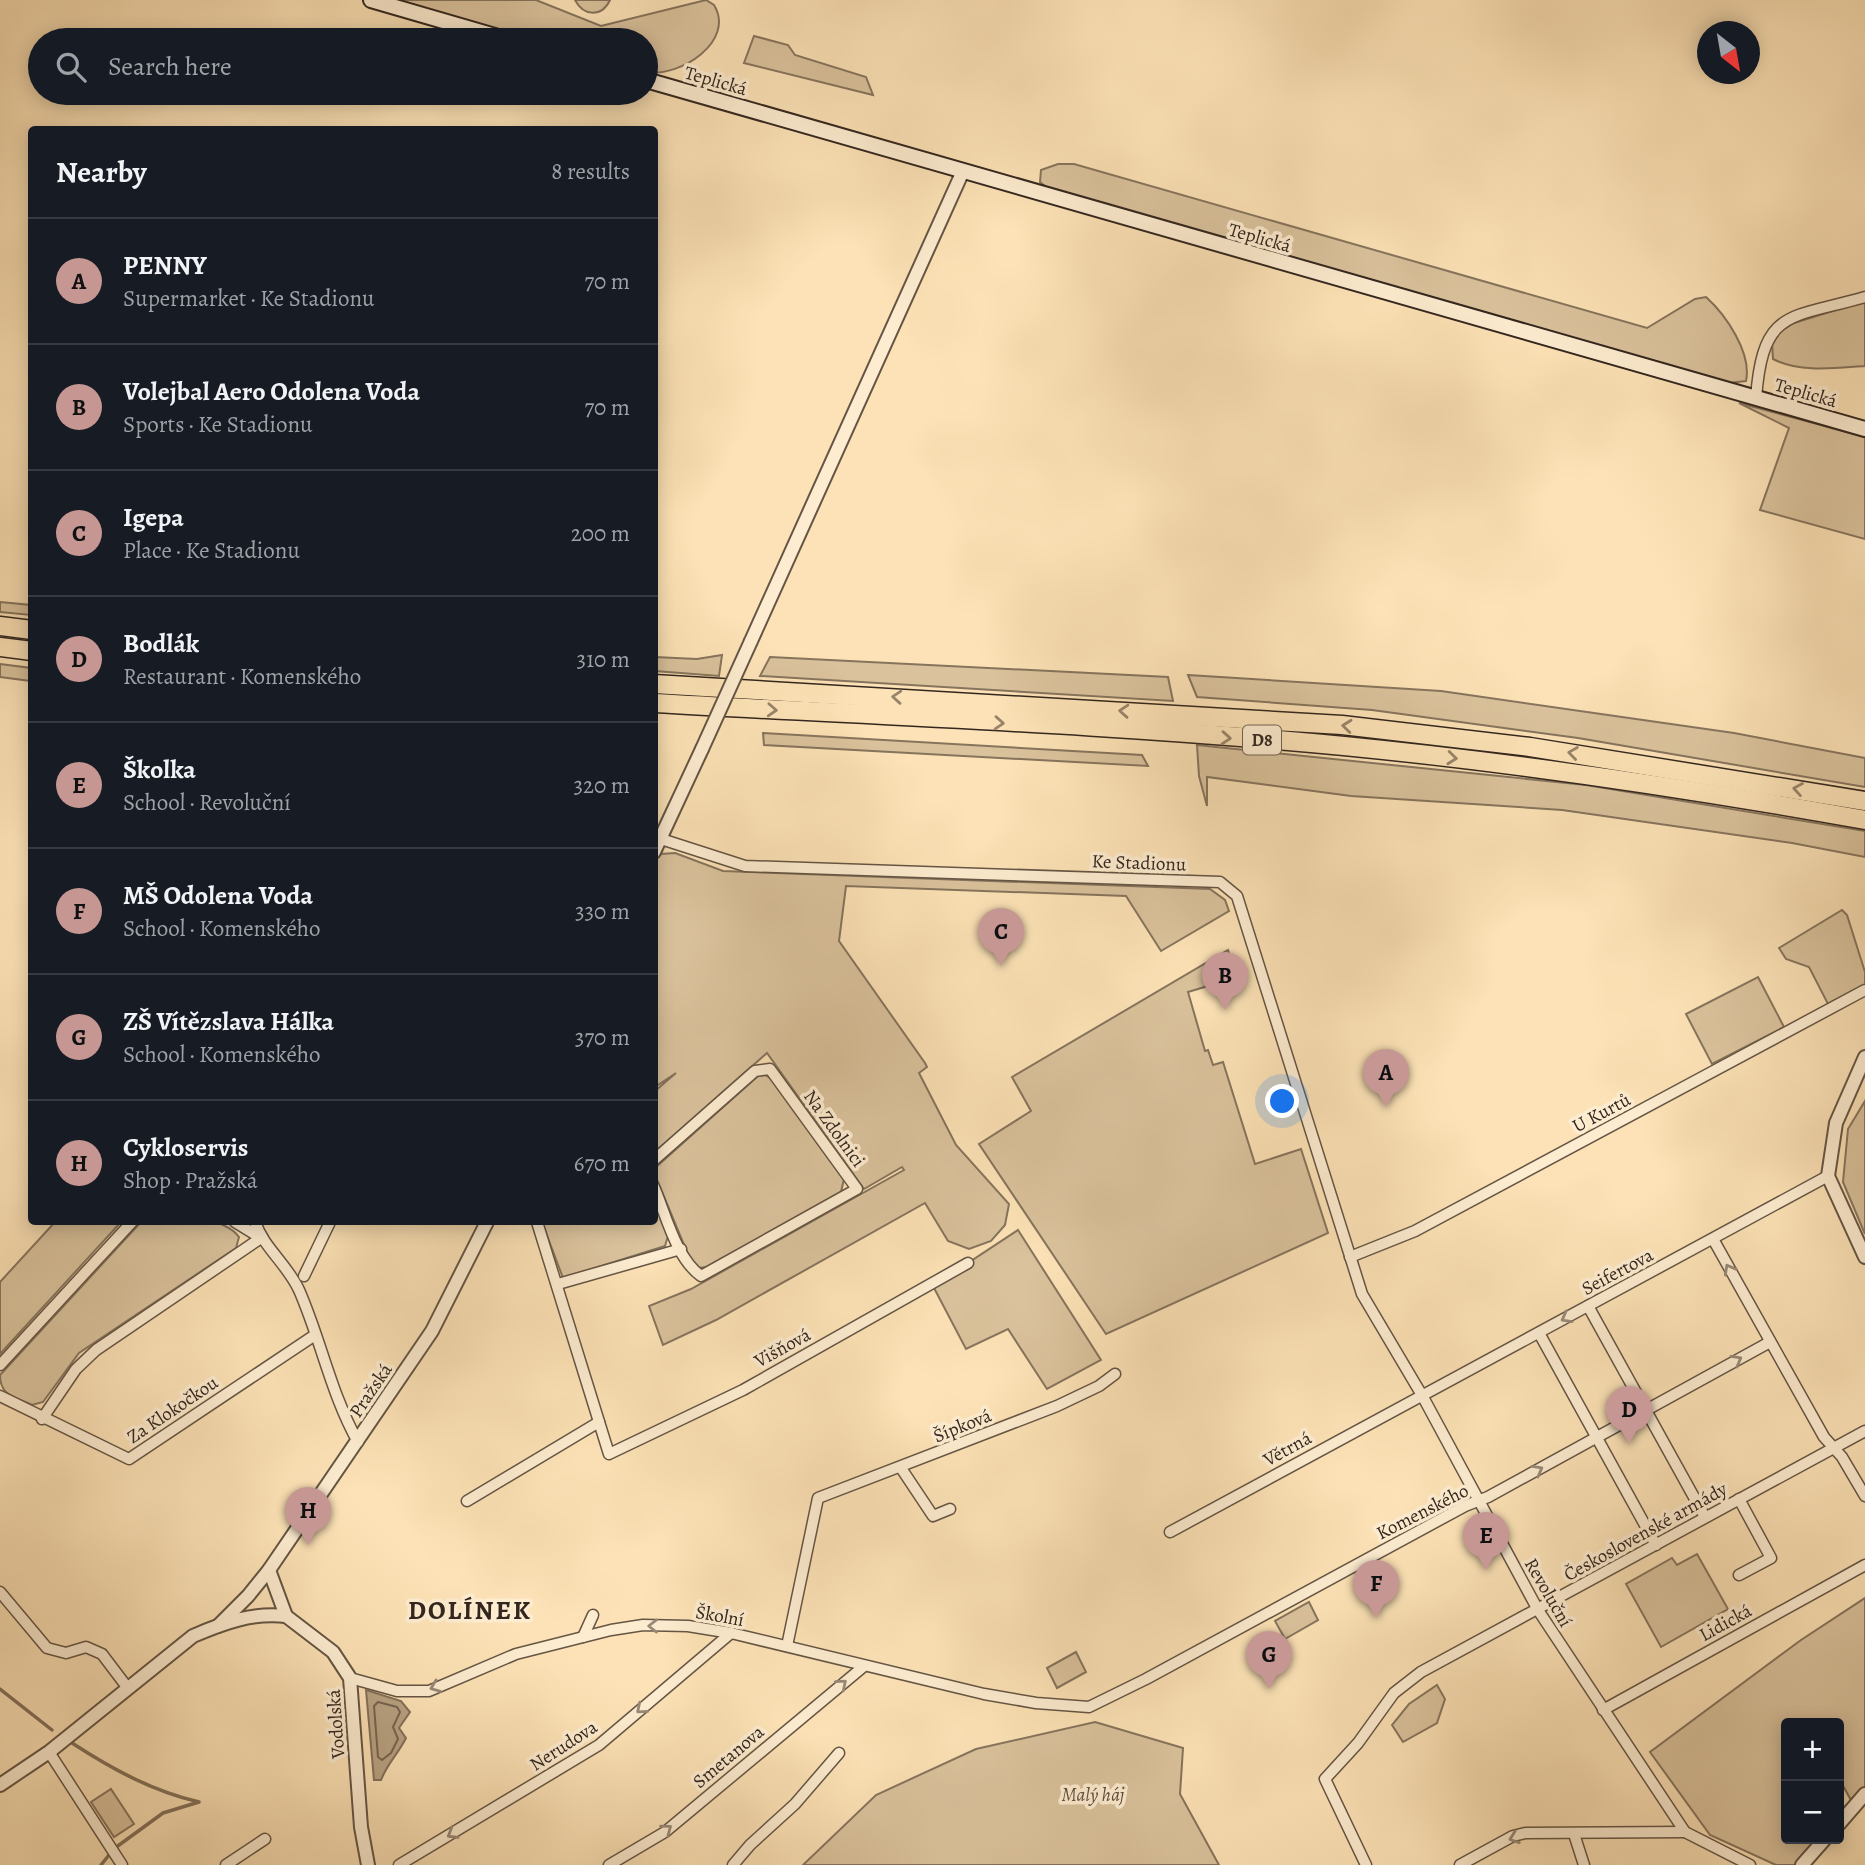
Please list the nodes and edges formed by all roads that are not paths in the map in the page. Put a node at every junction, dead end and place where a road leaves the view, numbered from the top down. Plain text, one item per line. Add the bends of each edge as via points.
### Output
1 (371, 0) edge
2 (468, 28) edge
3 (658, 83) edge
4 (963, 172) junction
5 (1865, 297) edge
6 (1756, 398) junction
7 (1865, 429) edge
8 (0, 626) edge
9 (28, 630) edge
10 (0, 647) edge
11 (28, 650) edge
12 (658, 684) edge
13 (658, 703) edge
14 (1865, 801) edge
15 (1865, 820) edge
16 (661, 839) junction
17 (658, 845) edge
18 (1865, 990) edge
19 (1865, 1057) edge
20 (658, 1156) edge
21 (1828, 1176) junction
22 (658, 1196) edge
23 (129, 1225) edge
24 (240, 1225) edge
25 (256, 1225) edge
26 (329, 1225) edge
27 (485, 1225) edge
28 (538, 1225) edge
29 (261, 1238) junction
30 (1713, 1239) junction
31 (681, 1249) junction
32 (1350, 1257) junction
33 (1865, 1257) edge
34 (968, 1263) dead end
35 (304, 1276) dead end
36 (558, 1284) junction
37 (1588, 1306) junction
38 (1539, 1333) junction
39 (315, 1335) junction
40 (1770, 1342) junction
41 (0, 1365) edge
42 (1115, 1374) dead end
43 (0, 1396) edge
44 (1423, 1397) junction
45 (1646, 1410) junction
46 (42, 1419) junction
47 (598, 1422) junction
48 (1865, 1431) edge
49 (1597, 1437) junction
50 (358, 1442) junction
51 (1834, 1448) junction
52 (901, 1468) junction
53 (1865, 1496) edge
54 (1739, 1499) junction
55 (467, 1501) dead end
56 (1478, 1502) junction
57 (950, 1509) dead end
58 (1706, 1517) junction
59 (1170, 1532) dead end
60 (1656, 1545) junction
61 (1865, 1565) edge
62 (269, 1570) junction
63 (1739, 1575) dead end
64 (0, 1592) edge
65 (1538, 1610) junction
66 (593, 1615) dead end
67 (286, 1616) junction
68 (218, 1626) junction
69 (731, 1633) junction
70 (583, 1637) junction
71 (787, 1646) junction
72 (863, 1667) junction
73 (350, 1678) junction
74 (127, 1688) junction
75 (1088, 1707) joint
76 (1603, 1710) junction
77 (49, 1752) junction
78 (839, 1753) dead end
79 (0, 1785) edge
80 (1865, 1794) edge
81 (1844, 1818) edge
82 (1685, 1832) junction
83 (1574, 1834) junction
84 (265, 1839) dead end
85 (1821, 1844) edge
86 (1731, 1861) edge
87 (122, 1865) edge
88 (226, 1865) edge
89 (368, 1865) edge
90 (399, 1865) edge
91 (609, 1865) edge
92 (733, 1865) edge
93 (1366, 1865) edge
94 (1460, 1865) edge
95 (1584, 1865) edge
96 (1750, 1865) edge
97 (1802, 1865) edge

1 - 2 main road
3 - 4 main road, Teplická
4 - 6 main road, Teplická
4 - 16 street, bridge
5 - 6 street via 1778,324 1766,342
6 - 7 main road, Teplická
8 - 9 highway
10 - 11 highway
14 -> 12 highway, D8 via 1530,747 1342,725
13 -> 15 highway, D8 via 1342,746 1528,766
16 - 17 street
16 - 32 street, Ke Stadionu via 745,866 1220,882 1237,895
18 - 32 street, U Kurtů via 1426,1225
19 - 21 street via 1836,1124
20 - 31 street, Na Zdolnici via 755,1071 770,1069 858,1189 701,1276 692,1270
21 - 30 street, Seifertova
21 - 33 street
22 - 31 street, Na Zdolnici
23 - 41 street
24 - 29 street
25 - 29 street
26 - 35 street
27 - 50 street, Pražská via 432,1331
28 - 36 street
29 - 39 street via 298,1288
29 - 46 street via 96,1350 76,1369
30 - 37 street, Seifertova
40 -> 30 street
31 - 36 street
32 - 44 street, Revoluční via 1363,1294
34 - 47 street, Višňová via 743,1390 609,1454
36 - 47 street
37 -> 38 street, Seifertova
37 - 45 street
38 - 44 street, Seifertova
38 - 49 street
39 - 46 street, Za Klokočkou via 129,1459
39 - 50 street
45 -> 40 street, Komenského
40 - 51 street
42 - 52 street, Šípková via 1057,1406
43 - 46 street, Za Klokočkou
44 - 56 street, Revoluční
44 - 59 street, Větrná
45 - 49 street, Komenského
45 - 58 street
47 - 55 street
48 - 51 street, Československé armády
56 -> 49 street, Komenského
49 - 60 street
50 - 62 street, Pražská
51 - 53 street
51 - 54 street, Československé armády
52 - 57 street via 933,1516
52 - 71 street, Šípková via 818,1498
54 - 58 street, Československé armády
54 - 63 street via 1771,1558
56 - 65 street, Revoluční
56 - 75 street, Komenského
58 - 60 street, Československé armády
60 - 65 street, Československé armády
61 - 76 street, Lidická
62 - 67 street
62 - 68 street, Pražská
64 - 74 street via 47,1648 66,1653 86,1647 102,1654
65 - 76 street, Revoluční
65 - 93 street, Československé armády via 1404,1684 1325,1779
66 - 70 street
67 - 68 street via 262,1614
67 - 73 street, Vodolská via 333,1652
68 - 74 street via 194,1636
69 -> 70 street, Školní via 643,1625
69 - 71 street, Školní
69 -> 90 street, Nerudova via 599,1745
70 -> 73 street, Školní via 516,1654 429,1691 397,1692
71 - 72 street, Školní
72 - 75 street, Školní via 984,1694
91 -> 72 street, Smetanova via 665,1832
73 - 89 street, Vodolská
74 - 77 street
76 - 82 street, Revoluční
77 - 79 street
77 - 87 street
78 - 92 street
80 - 81 street
82 - 83 street
82 - 86 street, Revoluční
83 -> 94 street via 1513,1836
83 - 95 street
84 - 88 street
85 - 97 street
86 - 96 street, Revoluční

